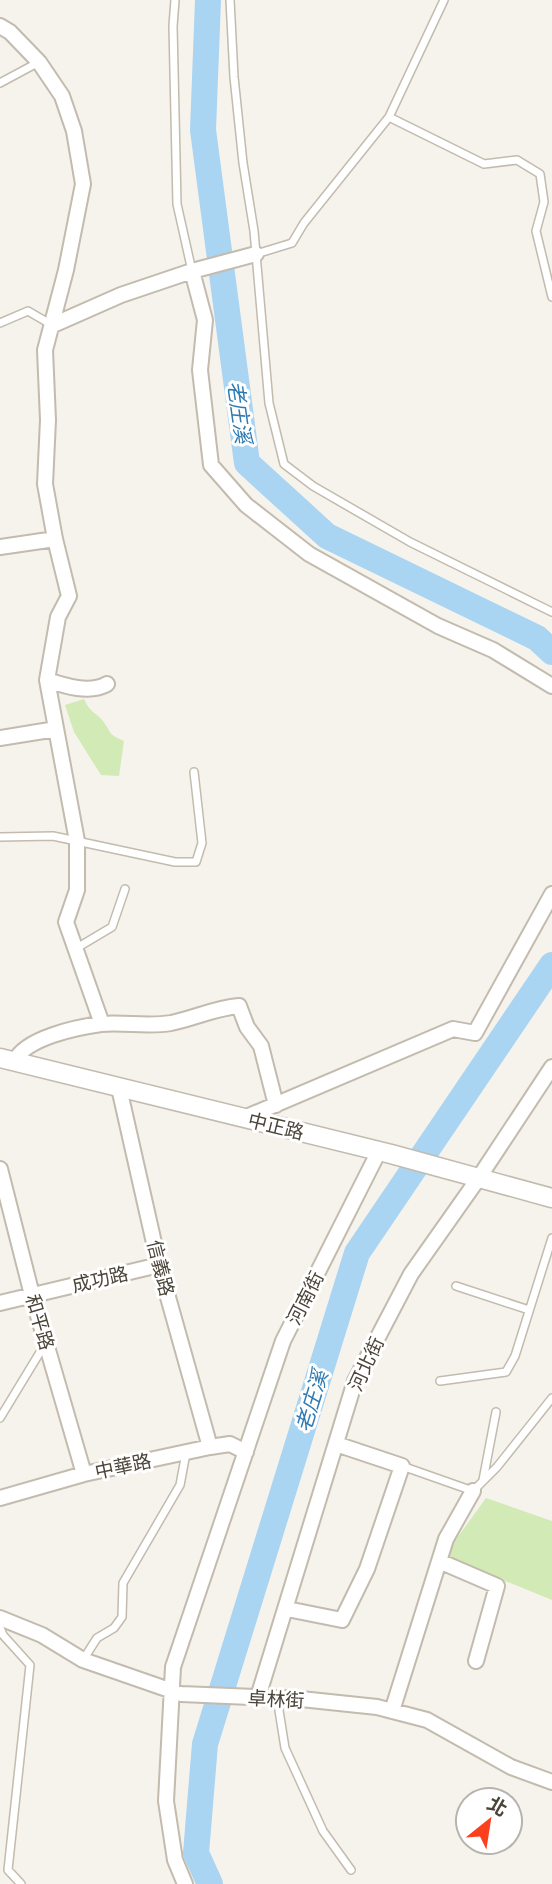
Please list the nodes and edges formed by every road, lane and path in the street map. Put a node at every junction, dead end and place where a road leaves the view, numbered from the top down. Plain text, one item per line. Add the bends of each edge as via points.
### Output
1 (175, 0) edge
2 (230, 0) edge
3 (444, 0) edge
4 (0, 26) edge
5 (39, 62) junction
6 (0, 83) edge
7 (390, 117) junction
8 (256, 254) junction
9 (192, 271) junction
10 (552, 297) edge
11 (0, 323) edge
12 (53, 325) junction
13 (55, 539) junction
14 (0, 547) edge
15 (552, 612) edge
16 (47, 680) junction
17 (107, 684) dead end
18 (552, 686) edge
19 (56, 729) junction
20 (0, 738) edge
21 (194, 772) dead end
22 (0, 837) edge
23 (77, 841) junction
24 (125, 889) dead end
25 (552, 894) edge
26 (75, 949) junction
27 (102, 1024) junction
28 (7, 1059) edge
29 (552, 1067) edge
30 (119, 1088) junction
31 (276, 1105) junction
32 (244, 1118) junction
33 (385, 1152) junction
34 (0, 1169) edge
35 (478, 1179) junction
36 (552, 1198) edge
37 (552, 1238) edge
38 (159, 1265) junction
39 (456, 1286) dead end
40 (32, 1296) junction
41 (0, 1303) edge
42 (529, 1310) junction
43 (46, 1342) junction
44 (440, 1381) dead end
45 (552, 1398) edge
46 (496, 1412) dead end
47 (0, 1418) edge
48 (336, 1444) junction
49 (210, 1447) junction
50 (186, 1452) junction
51 (246, 1452) junction
52 (402, 1466) junction
53 (84, 1474) junction
54 (478, 1486) junction
55 (0, 1498) edge
56 (439, 1562) junction
57 (287, 1609) junction
58 (0, 1618) edge
59 (0, 1628) edge
60 (83, 1660) junction
61 (476, 1661) dead end
62 (171, 1691) junction
63 (258, 1697) junction
64 (277, 1698) junction
65 (392, 1711) junction
66 (552, 1782) edge
67 (351, 1870) dead end
68 (21, 1884) edge
69 (185, 1884) edge

1 - 9 lane via 177,204
2 - 8 lane via 239,126
3 - 7 lane
4 - 5 street
5 - 6 lane
5 - 12 street via 62,96 74,131 83,184
7 - 8 lane via 292,243
7 - 10 lane via 484,164 517,160 540,174 544,202 536,231
8 - 9 street
8 - 15 lane via 269,403 284,464 410,542
9 - 12 street
9 - 18 street via 205,320 200,370 211,465 246,505 309,554 438,626 494,650
11 - 12 lane via 28,311
12 - 13 street via 45,350 46,484
13 - 14 street
13 - 16 street via 69,596 58,617
16 - 17 street via 69,687
16 - 19 street
19 - 20 street
19 - 23 street
21 - 23 lane via 202,843 195,862 175,862
22 - 23 lane via 53,835
23 - 26 street via 77,890 66,922
24 - 26 lane via 112,927
25 - 31 street via 475,1033 453,1029
26 - 27 street
27 - 28 street via 33,1043
27 - 31 street via 170,1023 239,1006 261,1046
28 - 30 street, 中正路
29 - 35 street, 河北街
30 - 32 street, 中正路
30 - 38 street, 信義路
31 - 32 street
32 - 33 street, 中正路
33 - 35 street, 中正路
33 - 51 street, 河南街 via 283,1341
34 - 40 street, 和平路
35 - 36 street, 中正路
35 - 48 street, 河北街 via 411,1273 355,1381
37 - 42 lane
38 - 40 street, 成功路
38 - 49 street, 信義路
39 - 42 lane
40 - 41 street, 成功路
40 - 43 street, 和平路
42 - 44 lane via 506,1372
43 - 47 lane
43 - 53 street, 和平路
45 - 54 lane
46 - 54 lane
48 - 52 street
48 - 57 street, 河北街
49 - 50 street, 中華路
49 - 51 street, 中華路 via 230,1444
50 - 53 street, 中華路
50 - 60 lane via 180,1485 123,1583 122,1617 97,1638
51 - 62 street, 河南街 via 173,1667
52 - 54 lane
52 - 57 street via 367,1569 342,1620
53 - 55 street, 中華路
54 - 56 street via 446,1539
56 - 61 street via 497,1586
56 - 65 street
57 - 63 street, 河北街
58 - 60 street, 卓林街 via 42,1635
59 - 68 lane via 30,1665 8,1870
60 - 62 street, 卓林街
62 - 63 street, 卓林街
62 - 69 street, 河南街 via 166,1801 175,1860
63 - 64 street, 卓林街
64 - 65 street, 卓林街
64 - 67 lane via 285,1748 323,1831
65 - 66 street, 卓林街 via 427,1720 511,1767

